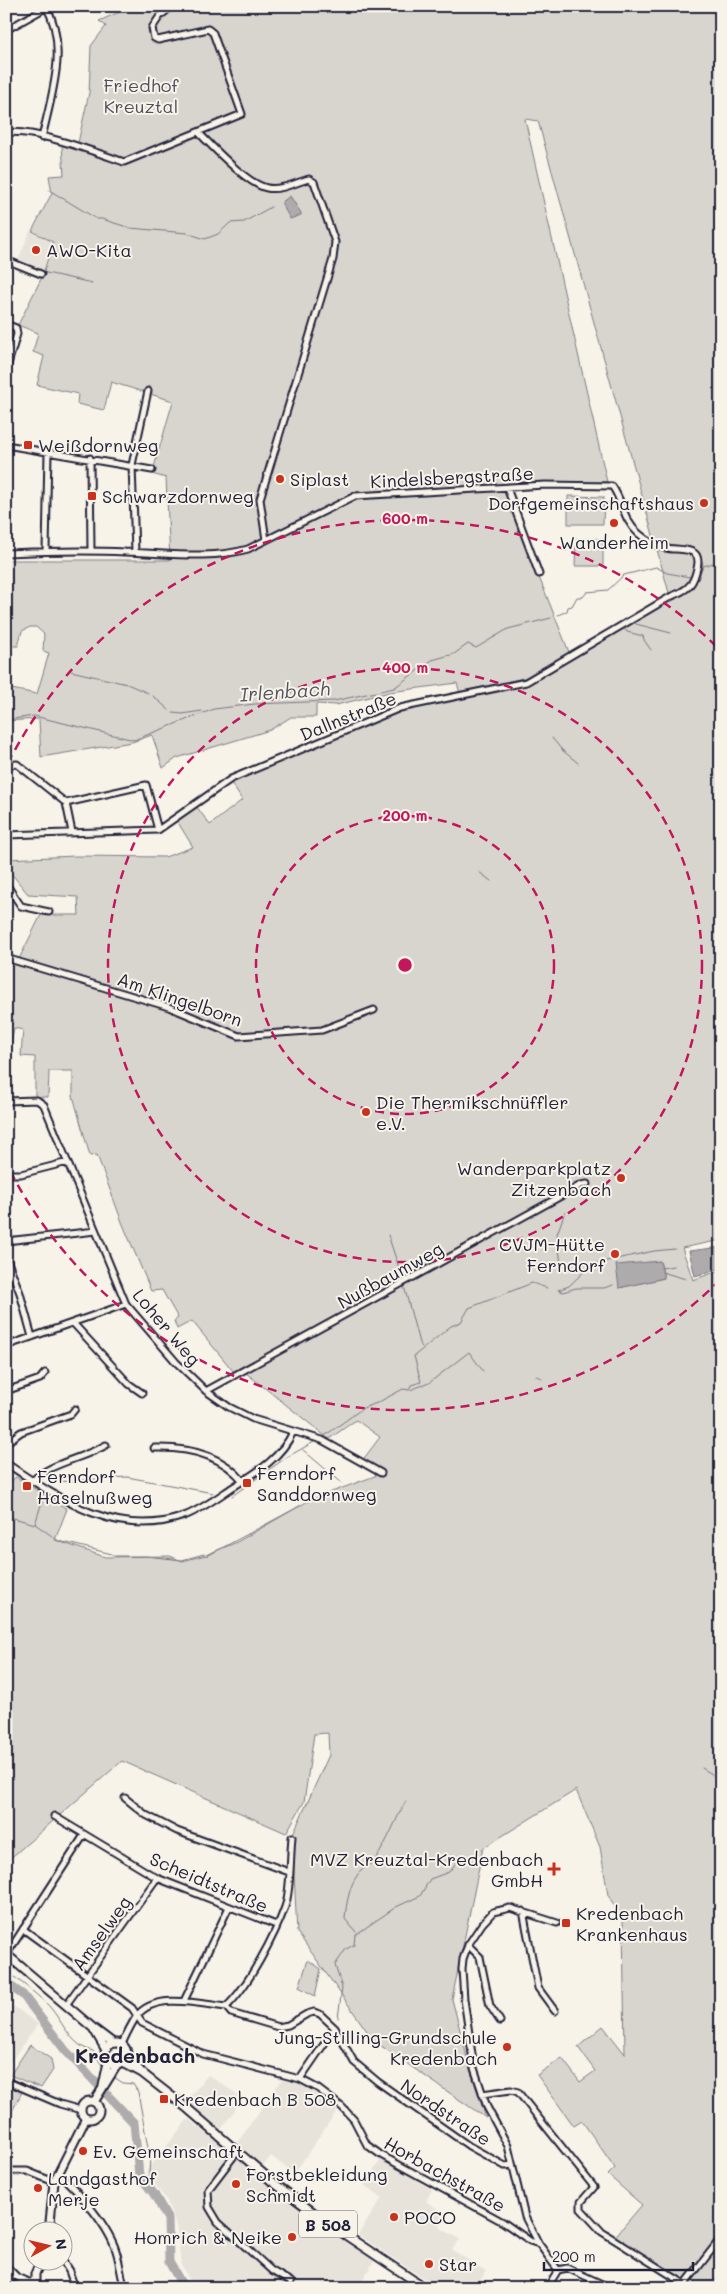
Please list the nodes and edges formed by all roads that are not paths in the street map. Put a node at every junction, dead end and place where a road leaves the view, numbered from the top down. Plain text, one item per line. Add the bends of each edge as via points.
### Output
1 (172, 6) edge
2 (46, 7) edge
3 (6, 30) edge
4 (198, 132) junction
5 (6, 133) edge
6 (42, 138) junction
7 (6, 260) edge
8 (41, 274) dead end
9 (6, 324) edge
10 (6, 371) edge
11 (148, 391) dead end
12 (6, 444) edge
13 (48, 452) junction
14 (90, 458) junction
15 (132, 465) junction
16 (152, 470) dead end
17 (612, 486) joint
18 (507, 488) junction
19 (266, 540) junction
20 (90, 550) junction
21 (46, 551) junction
22 (135, 552) junction
23 (6, 554) edge
24 (539, 574) dead end
25 (6, 764) edge
26 (66, 803) junction
27 (158, 830) junction
28 (72, 832) junction
29 (6, 835) edge
30 (6, 884) edge
31 (50, 912) dead end
32 (6, 958) edge
33 (374, 1010) dead end
34 (6, 1101) edge
35 (68, 1162) junction
36 (6, 1174) edge
37 (587, 1184) dead end
38 (96, 1231) junction
39 (6, 1241) edge
40 (6, 1257) edge
41 (126, 1304) junction
42 (73, 1323) junction
43 (32, 1337) junction
44 (6, 1346) edge
45 (45, 1373) dead end
46 (6, 1391) edge
47 (206, 1391) junction
48 (142, 1393) dead end
49 (75, 1409) dead end
50 (293, 1432) junction
51 (6, 1443) edge
52 (106, 1445) dead end
53 (154, 1448) dead end
54 (6, 1463) edge
55 (381, 1473) dead end
56 (32, 1481) junction
57 (243, 1481) junction
58 (125, 1798) dead end
59 (54, 1816) dead end
60 (84, 1835) junction
61 (292, 1837) dead end
62 (289, 1872) junction
63 (157, 1878) junction
64 (229, 1907) junction
65 (523, 1911) junction
66 (557, 1923) dead end
67 (276, 1926) junction
68 (23, 1929) junction
69 (468, 1945) junction
70 (6, 1954) edge
71 (88, 1974) junction
72 (184, 2001) junction
73 (66, 2005) junction
74 (226, 2008) junction
75 (555, 2011) dead end
76 (137, 2016) junction
77 (500, 2021) dead end
78 (93, 2028) junction
79 (335, 2028) junction
80 (113, 2043) junction
81 (122, 2044) junction
82 (106, 2050) junction
83 (127, 2056) junction
84 (108, 2062) junction
85 (120, 2064) junction
86 (142, 2073) junction
87 (300, 2079) junction
88 (6, 2082) edge
89 (103, 2086) junction
90 (482, 2094) junction
91 (94, 2102) junction
92 (81, 2110) junction
93 (86, 2118) junction
94 (237, 2152) junction
95 (512, 2165) junction
96 (6, 2171) edge
97 (58, 2173) junction
98 (54, 2182) junction
99 (718, 2190) dead end
100 (721, 2197) edge
101 (50, 2222) edge
102 (721, 2238) edge
103 (539, 2244) junction
104 (6, 2266) edge
105 (558, 2270) junction
106 (69, 2272) edge
107 (26, 2281) junction
108 (291, 2282) dead end
109 (35, 2284) edge
110 (6, 2286) edge
111 (684, 2286) edge
112 (75, 2288) edge
113 (125, 2288) edge
114 (425, 2288) edge
115 (547, 2288) edge
116 (610, 2288) edge
117 (691, 2288) edge

1 - 4 street via 152,28 154,38 158,40 208,29 213,33 242,114
2 - 3 street
2 - 6 street via 58,46 56,76
4 - 6 street via 124,162 91,149
4 - 19 street via 254,183 276,189 309,179 314,182 334,242 333,259 260,499
5 - 6 street via 19,132
7 - 8 street
9 - 10 street via 16,328 17,334
11 - 15 street
12 - 13 street
13 - 14 street
13 - 21 street
14 - 15 street
14 - 20 street
15 - 16 street
15 - 22 street
17 - 18 street, Kindelsbergstraße
17 - 27 street, Dallnstraße via 625,517 639,534 659,546 696,554 698,567 689,588 526,682 400,708 231,779
18 - 19 street, Kindelsbergstraße via 355,496
18 - 24 street
19 - 22 street, Kindelsbergstraße via 237,552 180,555
20 - 21 street, Kindelsbergstraße
20 - 22 street, Kindelsbergstraße
21 - 23 street, Kindelsbergstraße
25 - 26 street via 17,764
26 - 27 street via 146,785
26 - 28 street
27 - 28 street
28 - 29 street
30 - 31 street via 21,906
32 - 33 street, Am Klingelborn via 169,1007 239,1036 322,1030
34 - 35 street, Loher Weg via 41,1102
35 - 36 street via 21,1174
35 - 38 street, Loher Weg
37 - 47 street, Nußbaumweg
38 - 39 street
38 - 41 street, Loher Weg
40 - 43 street
41 - 42 street
41 - 47 street, Loher Weg
42 - 43 street
42 - 48 street via 129,1384
43 - 44 street
45 - 46 street via 40,1379
47 - 50 street, Loher Weg via 253,1419
49 - 51 street via 71,1414 21,1432
50 - 55 street, Loher Weg via 322,1440
50 - 57 street via 284,1448
52 - 56 street via 92,1454 43,1470
53 - 57 street via 172,1448 209,1456 235,1471
54 - 56 street
56 - 57 street via 94,1514 118,1522 139,1524 161,1523 186,1516
58 - 62 street via 146,1815 177,1831
59 - 60 street, Scheidtstraße
60 - 63 street, Scheidtstraße
60 - 68 street
61 - 62 street
62 - 67 street via 286,1906
63 - 64 street, Scheidtstraße
63 - 71 street, Amselweg
64 - 67 street, Scheidtstraße
64 - 72 street
65 - 66 street
65 - 69 street via 510,1908 493,1912
65 - 75 street via 538,1988
67 - 74 street via 256,1968
68 - 70 street
68 - 71 street, Horbachstraße
69 - 77 street via 480,1957 490,2006
69 - 90 street via 463,1959 464,1999 474,2068
70 - 73 main road
71 - 73 street, Amselweg
71 - 76 street, Horbachstraße via 91,1980 132,2008
72 - 74 street
72 - 76 street via 152,2005
73 - 78 main road
74 - 79 street, Nordstraße via 232,2013 278,2027 314,2012
76 - 81 street
76 - 87 street, Horbachstraße via 142,2022 203,2054
78 - 80 main road
78 - 82 main road
79 - 87 street
79 - 95 street, Nordstraße via 354,2062 378,2082 469,2146 505,2166
80 - 81 main road
80 - 82 main road
81 - 83 main road, B 508
82 - 84 main road
83 - 85 main road
83 - 86 main road, B 508
84 - 85 main road, B 508
84 - 89 main road
85 - 86 main road, B 508
85 - 89 main road
86 - 94 main road, B 508
87 - 103 street, Horbachstraße via 342,2107 354,2120 368,2145 381,2155
88 - 92 street
89 - 91 main road
90 - 95 street via 508,2146
90 - 111 street via 518,2092 594,2187 581,2202 581,2209 602,2232
91 - 92 main road via 86,2103
91 - 93 main road via 98,2114 92,2119
92 - 93 main road
93 - 97 main road
94 - 108 street via 208,2190 208,2207 218,2222 272,2271
94 - 114 main road, B 508 via 328,2224
95 - 103 street via 525,2217
96 - 98 street via 27,2171
97 - 98 main road
97 - 113 street via 104,2226 117,2252
98 - 101 main road
99 - 100 street
102 - 111 street
103 - 105 street
104 - 107 street
105 - 115 street
105 - 116 street via 567,2268
106 - 112 street
107 - 109 street
107 - 110 street
111 - 117 street

